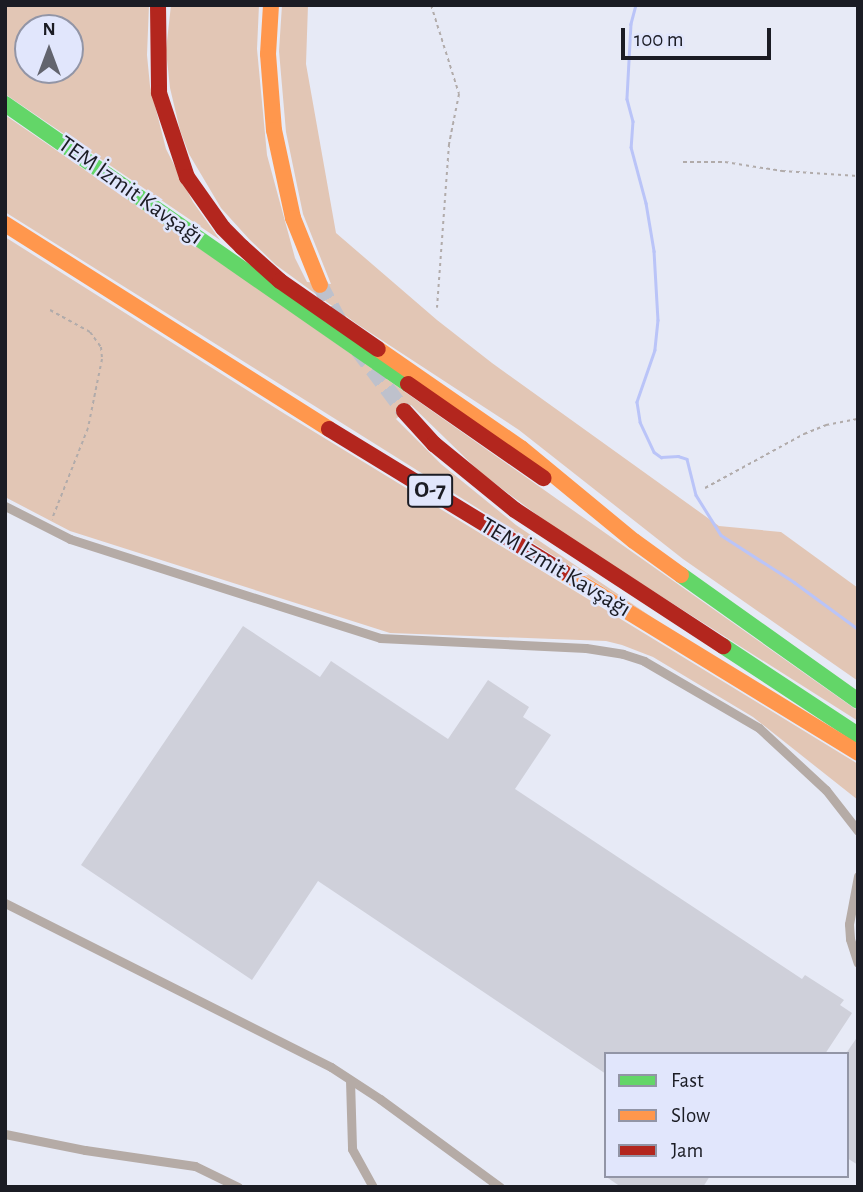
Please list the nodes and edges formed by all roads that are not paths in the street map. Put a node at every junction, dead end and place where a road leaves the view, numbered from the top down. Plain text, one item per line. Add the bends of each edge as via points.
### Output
1 (271, 5) edge
2 (158, 7) edge
3 (5, 104) edge
4 (5, 224) edge
5 (320, 285) tunnel mouth
6 (404, 411) tunnel mouth
7 (5, 506) edge
8 (634, 541) junction
9 (858, 701) edge
10 (858, 735) edge
11 (858, 753) edge
12 (858, 831) edge
13 (858, 876) edge
14 (5, 903) edge
15 (858, 963) edge
16 (350, 1080) junction
17 (5, 1135) edge
18 (238, 1187) edge
19 (373, 1187) edge
20 (500, 1187) edge

1 - 5 highway via 270,94 283,180
2 - 8 highway via 157,65 165,120 187,177 223,228 280,281 521,448
3 - 8 highway, TEM İzmit Kavşağı
4 - 11 highway, TEM İzmit Kavşağı / O-7
6 - 10 highway via 434,444 515,510
7 - 12 street via 48,530 380,638 586,648 643,661 759,728 826,790
8 - 9 highway
13 - 15 street via 849,939
14 - 16 street
16 - 19 street via 352,1149
16 - 20 street
17 - 18 street via 195,1166

